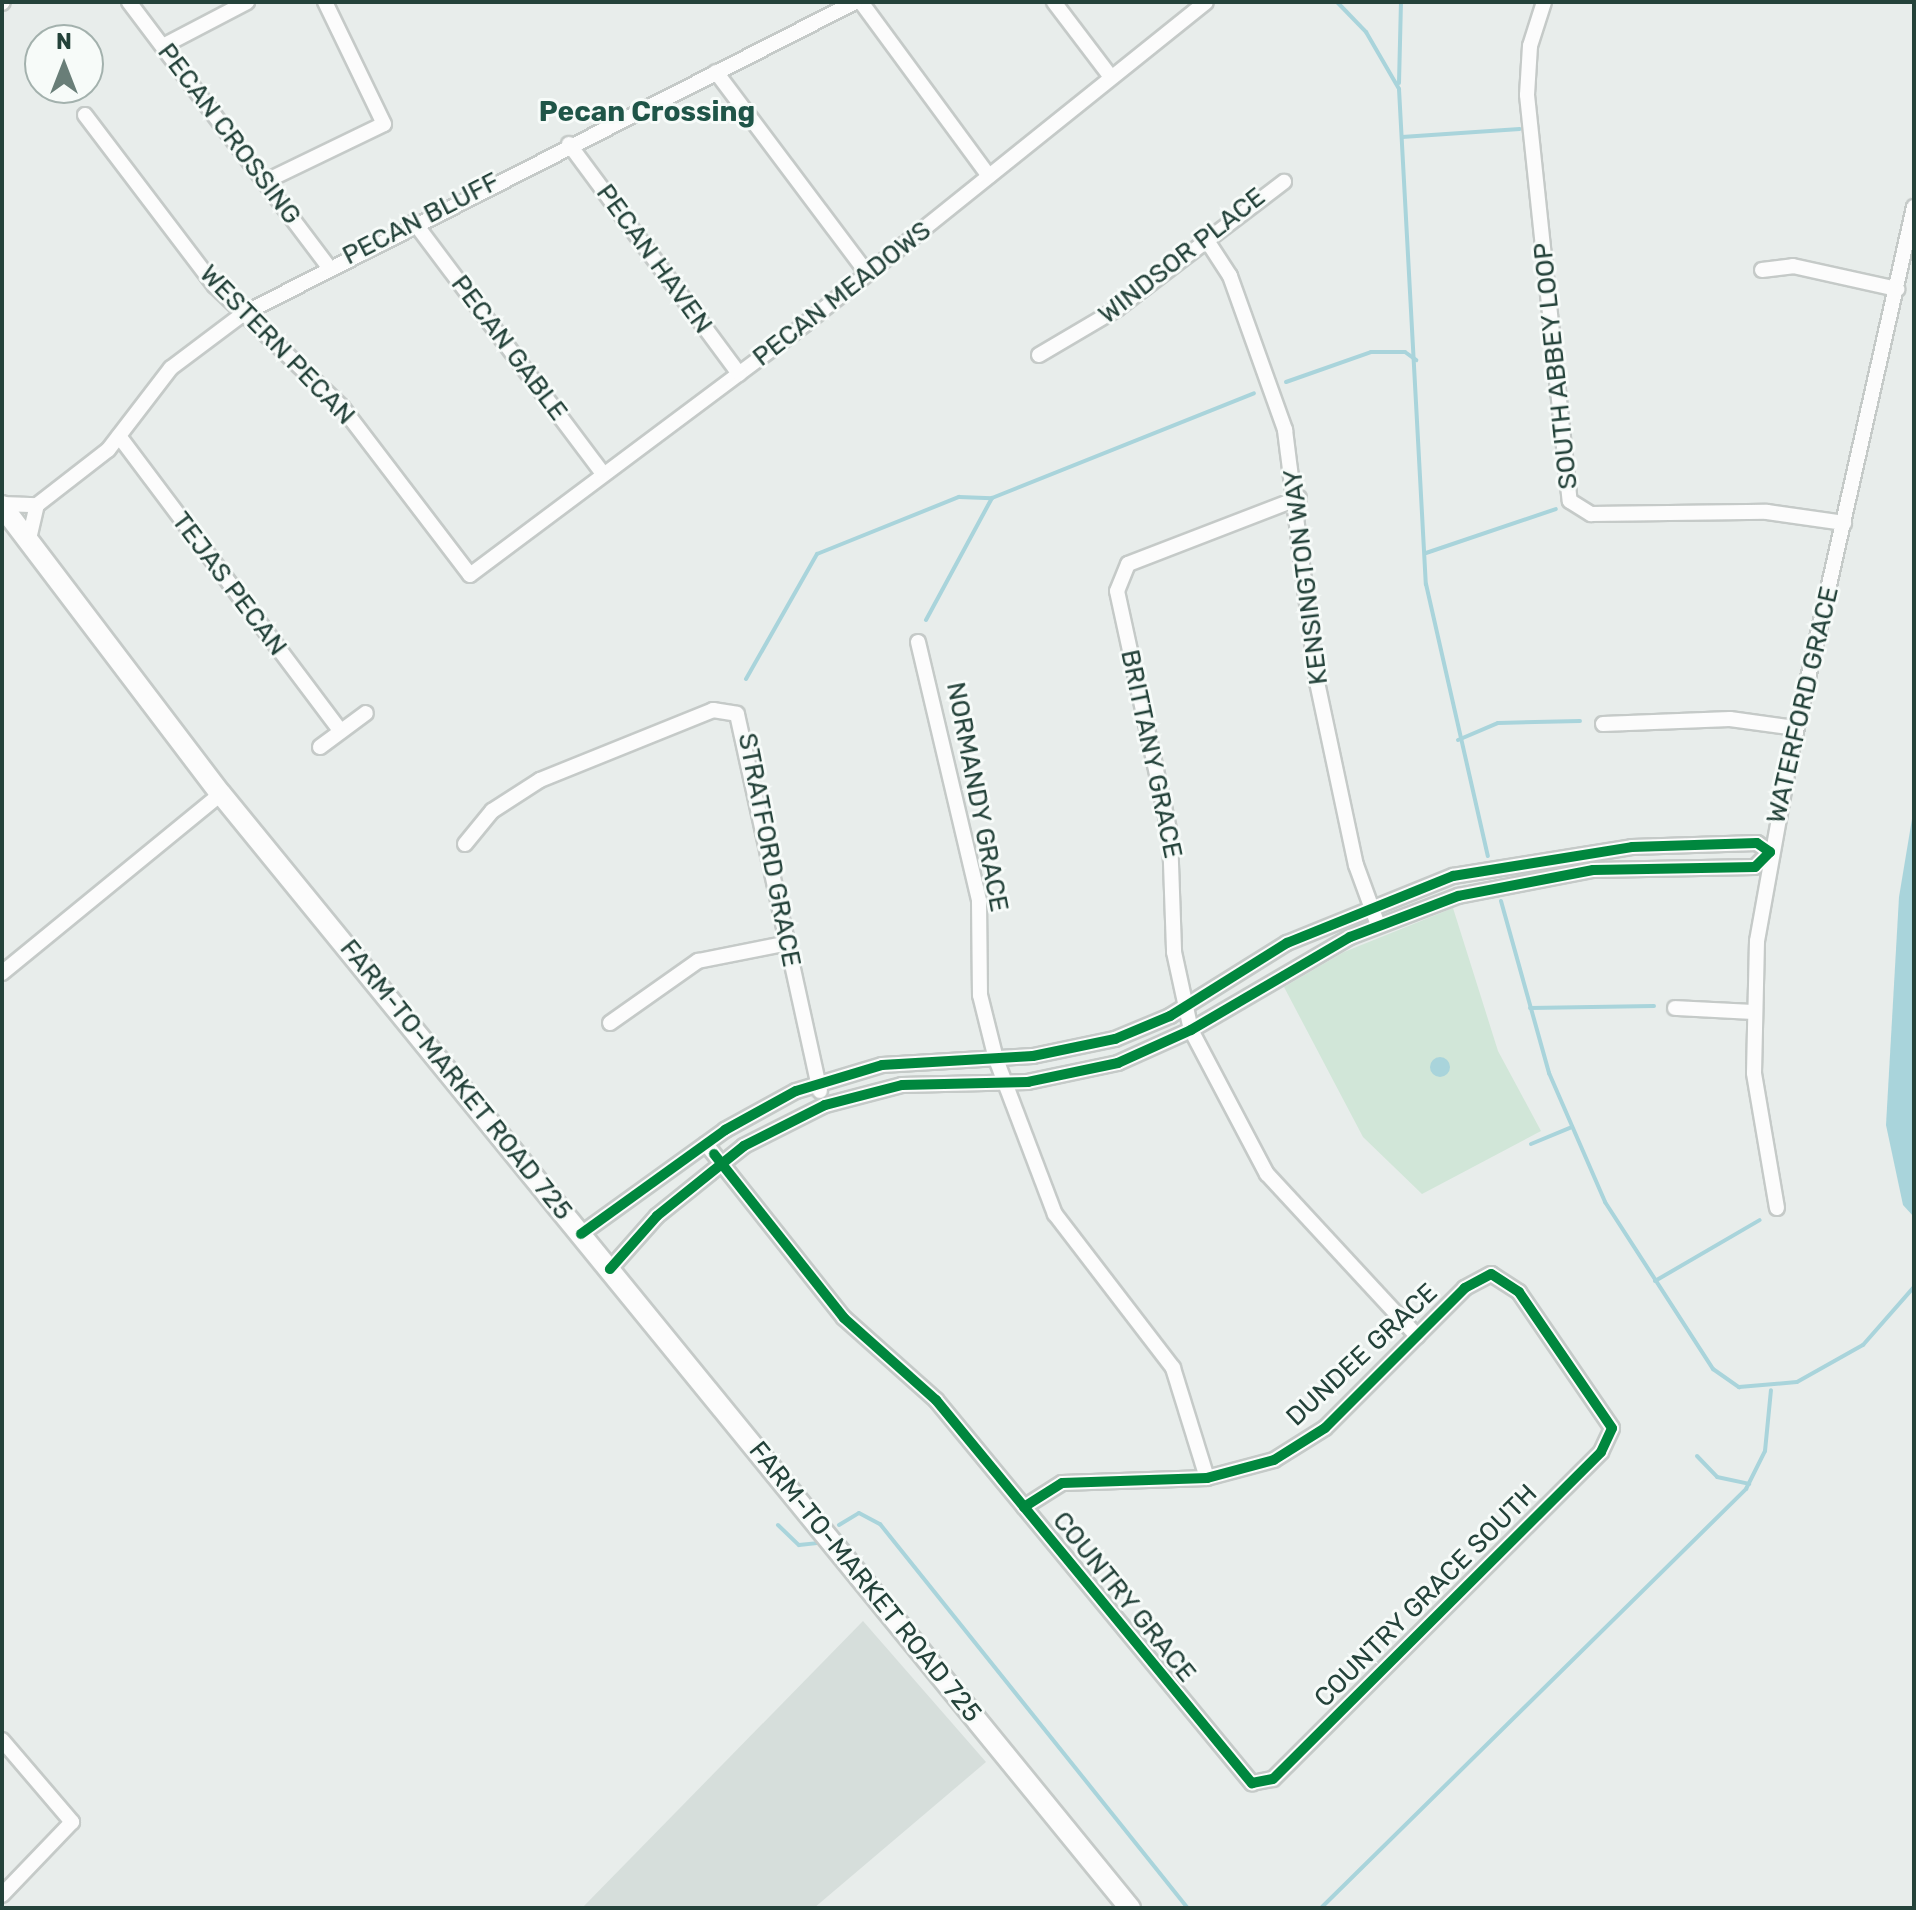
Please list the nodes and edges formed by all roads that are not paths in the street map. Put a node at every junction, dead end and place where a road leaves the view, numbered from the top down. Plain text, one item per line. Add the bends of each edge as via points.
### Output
1 (129, 2) edge
2 (247, 2) edge
3 (325, 2) edge
4 (855, 2) edge
5 (861, 2) edge
6 (1054, 2) edge
7 (1206, 2) edge
8 (1544, 2) edge
9 (163, 46) junction
10 (716, 72) junction
11 (1111, 77) junction
12 (85, 115) dead end
13 (569, 144) junction
14 (989, 176) junction
15 (264, 182) junction
16 (1284, 182) dead end
17 (1914, 207) edge
18 (414, 222) junction
19 (1206, 239) junction
20 (329, 267) junction
21 (1762, 270) dead end
22 (867, 273) junction
23 (1897, 289) junction
24 (243, 314) junction
25 (1039, 355) dead end
26 (739, 374) junction
27 (119, 436) junction
28 (603, 474) junction
29 (1299, 498) junction
30 (2, 505) edge
31 (37, 505) junction
32 (1844, 523) junction
33 (29, 539) junction
34 (470, 575) joint
35 (918, 642) dead end
36 (366, 713) dead end
37 (1603, 724) dead end
38 (1796, 728) junction
39 (340, 730) junction
40 (320, 747) dead end
41 (221, 794) junction
42 (465, 844) dead end
43 (1770, 852) junction
44 (1370, 906) junction
45 (1378, 925) junction
46 (789, 943) junction
47 (2, 973) edge
48 (1191, 1004) junction
49 (1675, 1008) dead end
50 (1751, 1012) junction
51 (610, 1023) dead end
52 (1191, 1030) junction
53 (996, 1059) junction
54 (817, 1083) junction
55 (1009, 1083) junction
56 (825, 1105) junction
57 (706, 1144) junction
58 (722, 1164) junction
59 (632, 1204) junction
60 (1777, 1208) dead end
61 (649, 1225) junction
62 (581, 1234) junction
63 (610, 1269) junction
64 (1417, 1336) junction
65 (1612, 1428) joint
66 (1207, 1478) junction
67 (1024, 1507) junction
68 (2, 1740) edge
69 (1259, 1784) joint
70 (2, 1895) edge
71 (1130, 1908) edge

1 - 9 street, PECAN CROSSING
2 - 9 street
3 - 15 street via 384,124
4 - 10 street, PECAN BLUFF
5 - 14 street
6 - 11 street
7 - 11 street, PECAN MEADOWS
8 - 32 street, SOUTH ABBEY LOOP via 1530,46 1527,95 1570,501 1591,514 1767,512
9 - 15 street, PECAN CROSSING
10 - 13 street, PECAN BLUFF
10 - 22 street
11 - 14 street, PECAN MEADOWS
12 - 24 street, WESTERN PECAN
13 - 18 street, PECAN BLUFF
13 - 26 street, PECAN HAVEN
14 - 22 street, PECAN MEADOWS
15 - 20 street, PECAN CROSSING
16 - 19 street, WINDSOR PLACE
17 - 23 street, WATERFORD GRACE
18 - 20 street, PECAN BLUFF
18 - 28 street, PECAN GABLE
19 - 25 street, WINDSOR PLACE via 1117,309
19 - 29 street, KENSINGTON WAY via 1230,276 1279,409
20 - 24 street, PECAN BLUFF
21 - 23 street via 1793,266
22 - 26 street, PECAN MEADOWS
23 - 32 street, WATERFORD GRACE
24 - 27 street, PECAN BLUFF via 171,368
24 - 34 street, WESTERN PECAN via 342,407
26 - 28 street, PECAN MEADOWS
27 - 31 street, PECAN BLUFF
27 - 39 street, TEJAS PECAN
28 - 34 street, PECAN MEADOWS
29 - 44 street, KENSINGTON WAY via 1314,668
29 - 48 street, BRITTANY GRACE via 1119,573 1173,852 1175,960
30 - 31 street
30 - 33 street, FARM-TO-MARKET ROAD 725
31 - 33 street
32 - 38 street, WATERFORD GRACE
33 - 41 street, FARM-TO-MARKET ROAD 725
35 - 53 street, NORMANDY GRACE via 979,901 980,995
36 - 39 street
37 - 38 street via 1730,719
38 - 43 street, WATERFORD GRACE
39 - 40 street
41 - 47 street
41 - 62 street, FARM-TO-MARKET ROAD 725
42 - 46 street, STRATFORD GRACE via 492,811 540,780 713,710 732,711 743,723
43 - 44 street via 1757,843 1553,855 1453,876
43 - 45 street via 1755,867 1645,866 1542,877
43 - 50 street, WATERFORD GRACE
44 - 45 street, KENSINGTON WAY
44 - 48 street via 1287,943
45 - 52 street
46 - 51 street via 698,961
46 - 54 street, STRATFORD GRACE
48 - 52 street, BRITTANY GRACE
48 - 53 street via 1115,1039
49 - 50 street
50 - 60 street, WATERFORD GRACE
52 - 55 street via 1096,1070
52 - 64 street, BRITTANY GRACE via 1267,1174
53 - 54 street via 903,1062
53 - 55 street, NORMANDY GRACE
54 - 56 street, STRATFORD GRACE
54 - 57 street
55 - 56 street via 912,1084
55 - 66 street, NORMANDY GRACE via 1034,1168 1065,1231 1140,1317 1173,1368
56 - 58 street via 775,1127
57 - 58 street, COUNTRY GRACE
57 - 59 street
58 - 61 street
58 - 67 street, COUNTRY GRACE via 844,1318 925,1388
59 - 61 street
59 - 62 street
61 - 63 street
62 - 63 street, FARM-TO-MARKET ROAD 725
63 - 71 street, FARM-TO-MARKET ROAD 725
64 - 65 street, DUNDEE GRACE via 1469,1285 1497,1274 1519,1292
64 - 66 street, DUNDEE GRACE via 1307,1441 1256,1467
65 - 69 street, COUNTRY GRACE SOUTH via 1601,1452 1273,1779
66 - 67 street, DUNDEE GRACE via 1073,1481
67 - 69 street, COUNTRY GRACE via 1240,1777
68 - 70 street via 72,1822

